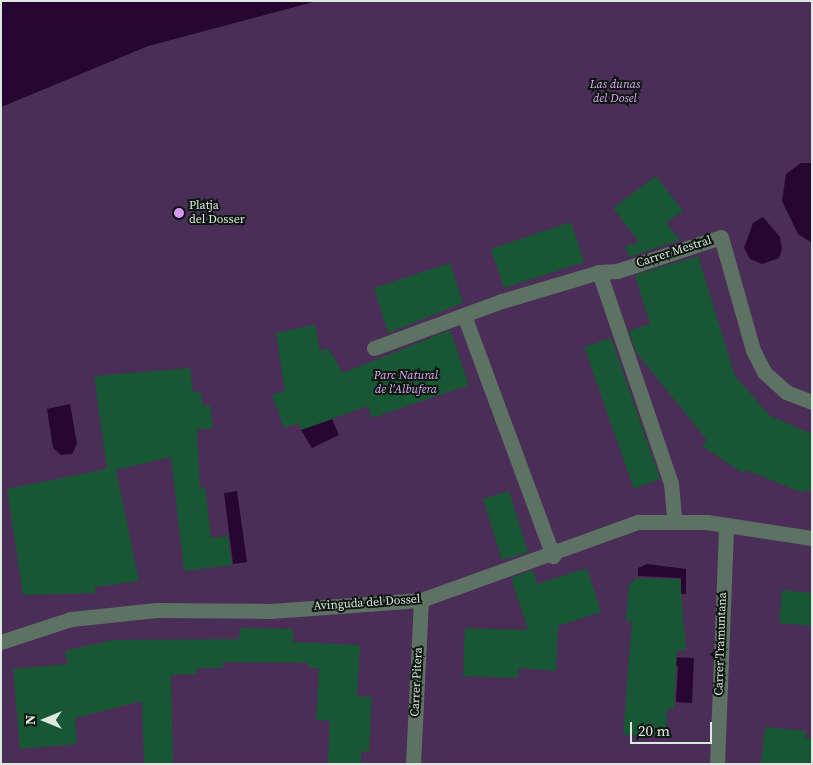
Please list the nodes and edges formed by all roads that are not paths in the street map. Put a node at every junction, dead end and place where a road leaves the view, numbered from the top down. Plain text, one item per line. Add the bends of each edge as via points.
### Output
1 (599, 272) junction
2 (465, 318) junction
3 (374, 348) dead end
4 (812, 402) edge
5 (674, 520) junction
6 (726, 525) junction
7 (812, 538) edge
8 (553, 556) junction
9 (421, 600) junction
10 (1, 642) edge
11 (413, 764) edge
12 (717, 764) edge

1 - 2 street, Carrer Mestral via 502,301
1 - 4 street, Carrer Mestral via 617,271 720,237 753,350 764,372 786,392
1 - 5 street via 671,483
2 - 3 street, Carrer Mestral
2 - 8 street
5 - 6 street, Avinguda del Dossel
5 - 8 street, Avinguda del Dossel via 638,522
6 - 7 street, Avinguda del Dossel
6 - 12 street, Carrer Tramuntana
8 - 9 street, Avinguda del Dossel
9 - 10 street, Avinguda del Dossel via 271,610 157,610 72,619
9 - 11 street, Carrer Pitera

